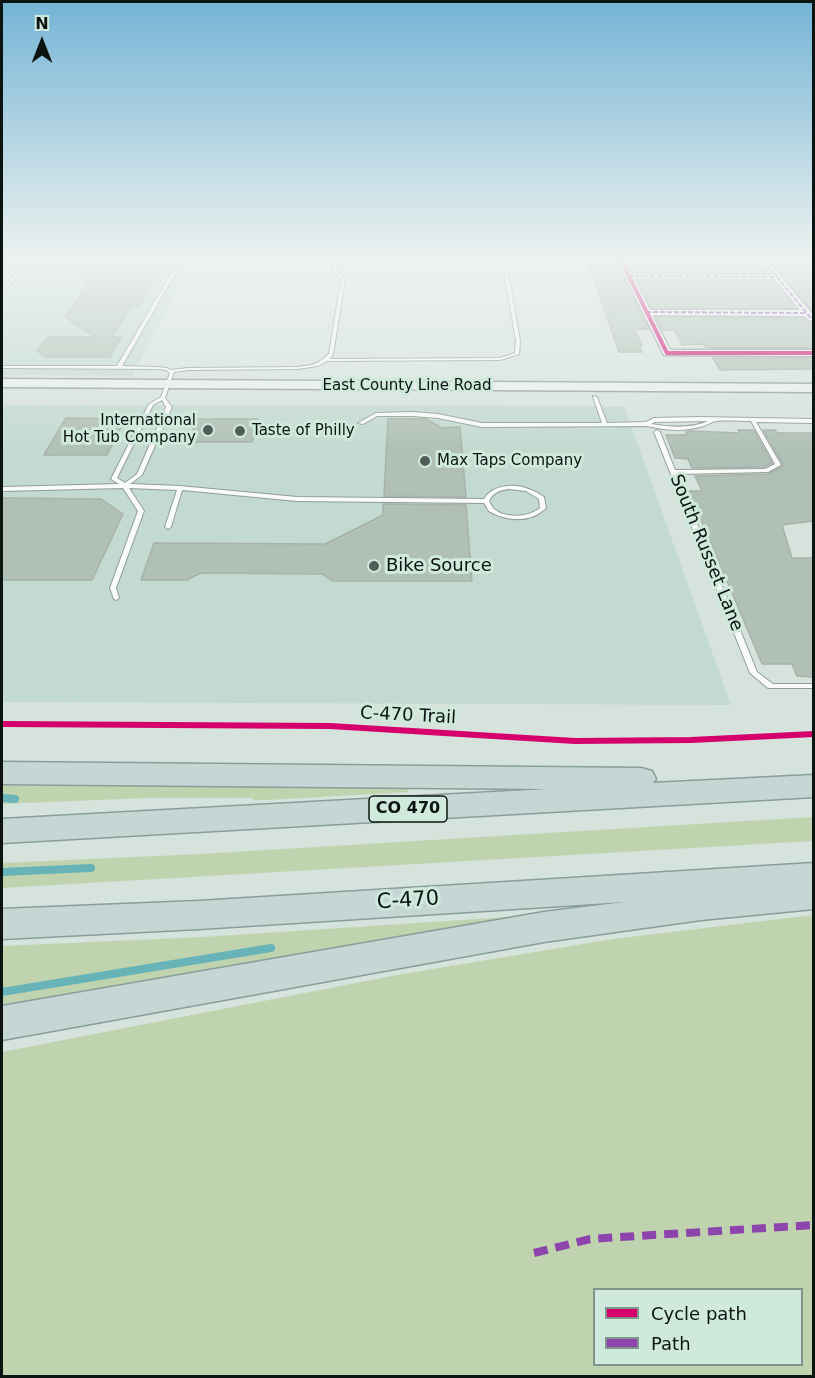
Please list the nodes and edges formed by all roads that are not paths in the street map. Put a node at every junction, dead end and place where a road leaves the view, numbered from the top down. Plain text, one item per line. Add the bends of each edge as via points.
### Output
1 (144, 324) edge
2 (336, 324) edge
3 (515, 324) edge
4 (652, 324) edge
5 (813, 353) edge
6 (328, 360) junction
7 (2, 366) edge
8 (119, 367) junction
9 (170, 378) junction
10 (2, 383) edge
11 (813, 388) edge
12 (595, 397) junction
13 (97, 398) dead end
14 (163, 398) junction
15 (813, 398) edge
16 (813, 421) edge
17 (753, 422) junction
18 (361, 423) dead end
19 (605, 425) junction
20 (657, 432) dead end
21 (674, 472) junction
22 (125, 486) junction
23 (180, 488) junction
24 (2, 489) edge
25 (486, 501) junction
26 (168, 526) dead end
27 (116, 598) dead end
28 (813, 686) edge
29 (2, 773) edge
30 (813, 776) edge
31 (813, 786) edge
32 (2, 831) edge
33 (813, 876) edge
34 (813, 895) edge
35 (2, 924) edge
36 (2, 1023) edge

1 - 8 lane
2 - 6 lane
3 - 6 lane via 518,354 500,359
4 - 5 street via 667,353
6 - 9 lane via 297,368 188,369
7 - 8 lane
8 - 9 lane via 162,368
9 - 10 main road, East County Line Road
9 - 11 main road, East County Line Road
9 - 14 lane
12 - 14 main road, East County Line Road
12 - 15 main road, East County Line Road
12 - 19 lane
13 - 14 main road, East County Line Road
14 - 22 lane via 169,406 139,475
14 - 22 lane via 151,404 118,468 114,479
16 - 17 lane
17 - 19 lane via 711,421 699,426 655,427
17 - 21 lane via 778,465 766,471
18 - 19 lane via 376,415 412,414 482,425
20 - 21 lane, South Russet Lane
21 - 28 lane, South Russet Lane via 754,673 771,686
22 - 23 lane
22 - 24 lane
22 - 27 lane via 141,511 113,588
23 - 25 lane via 297,499
23 - 26 lane
25 - 25 lane via 492,510 516,518 533,515 544,503 536,493 519,488 492,492
29 - 30 highway via 687,780
31 - 32 highway, CO 470
33 - 35 highway, C-470
34 - 36 highway via 525,930

